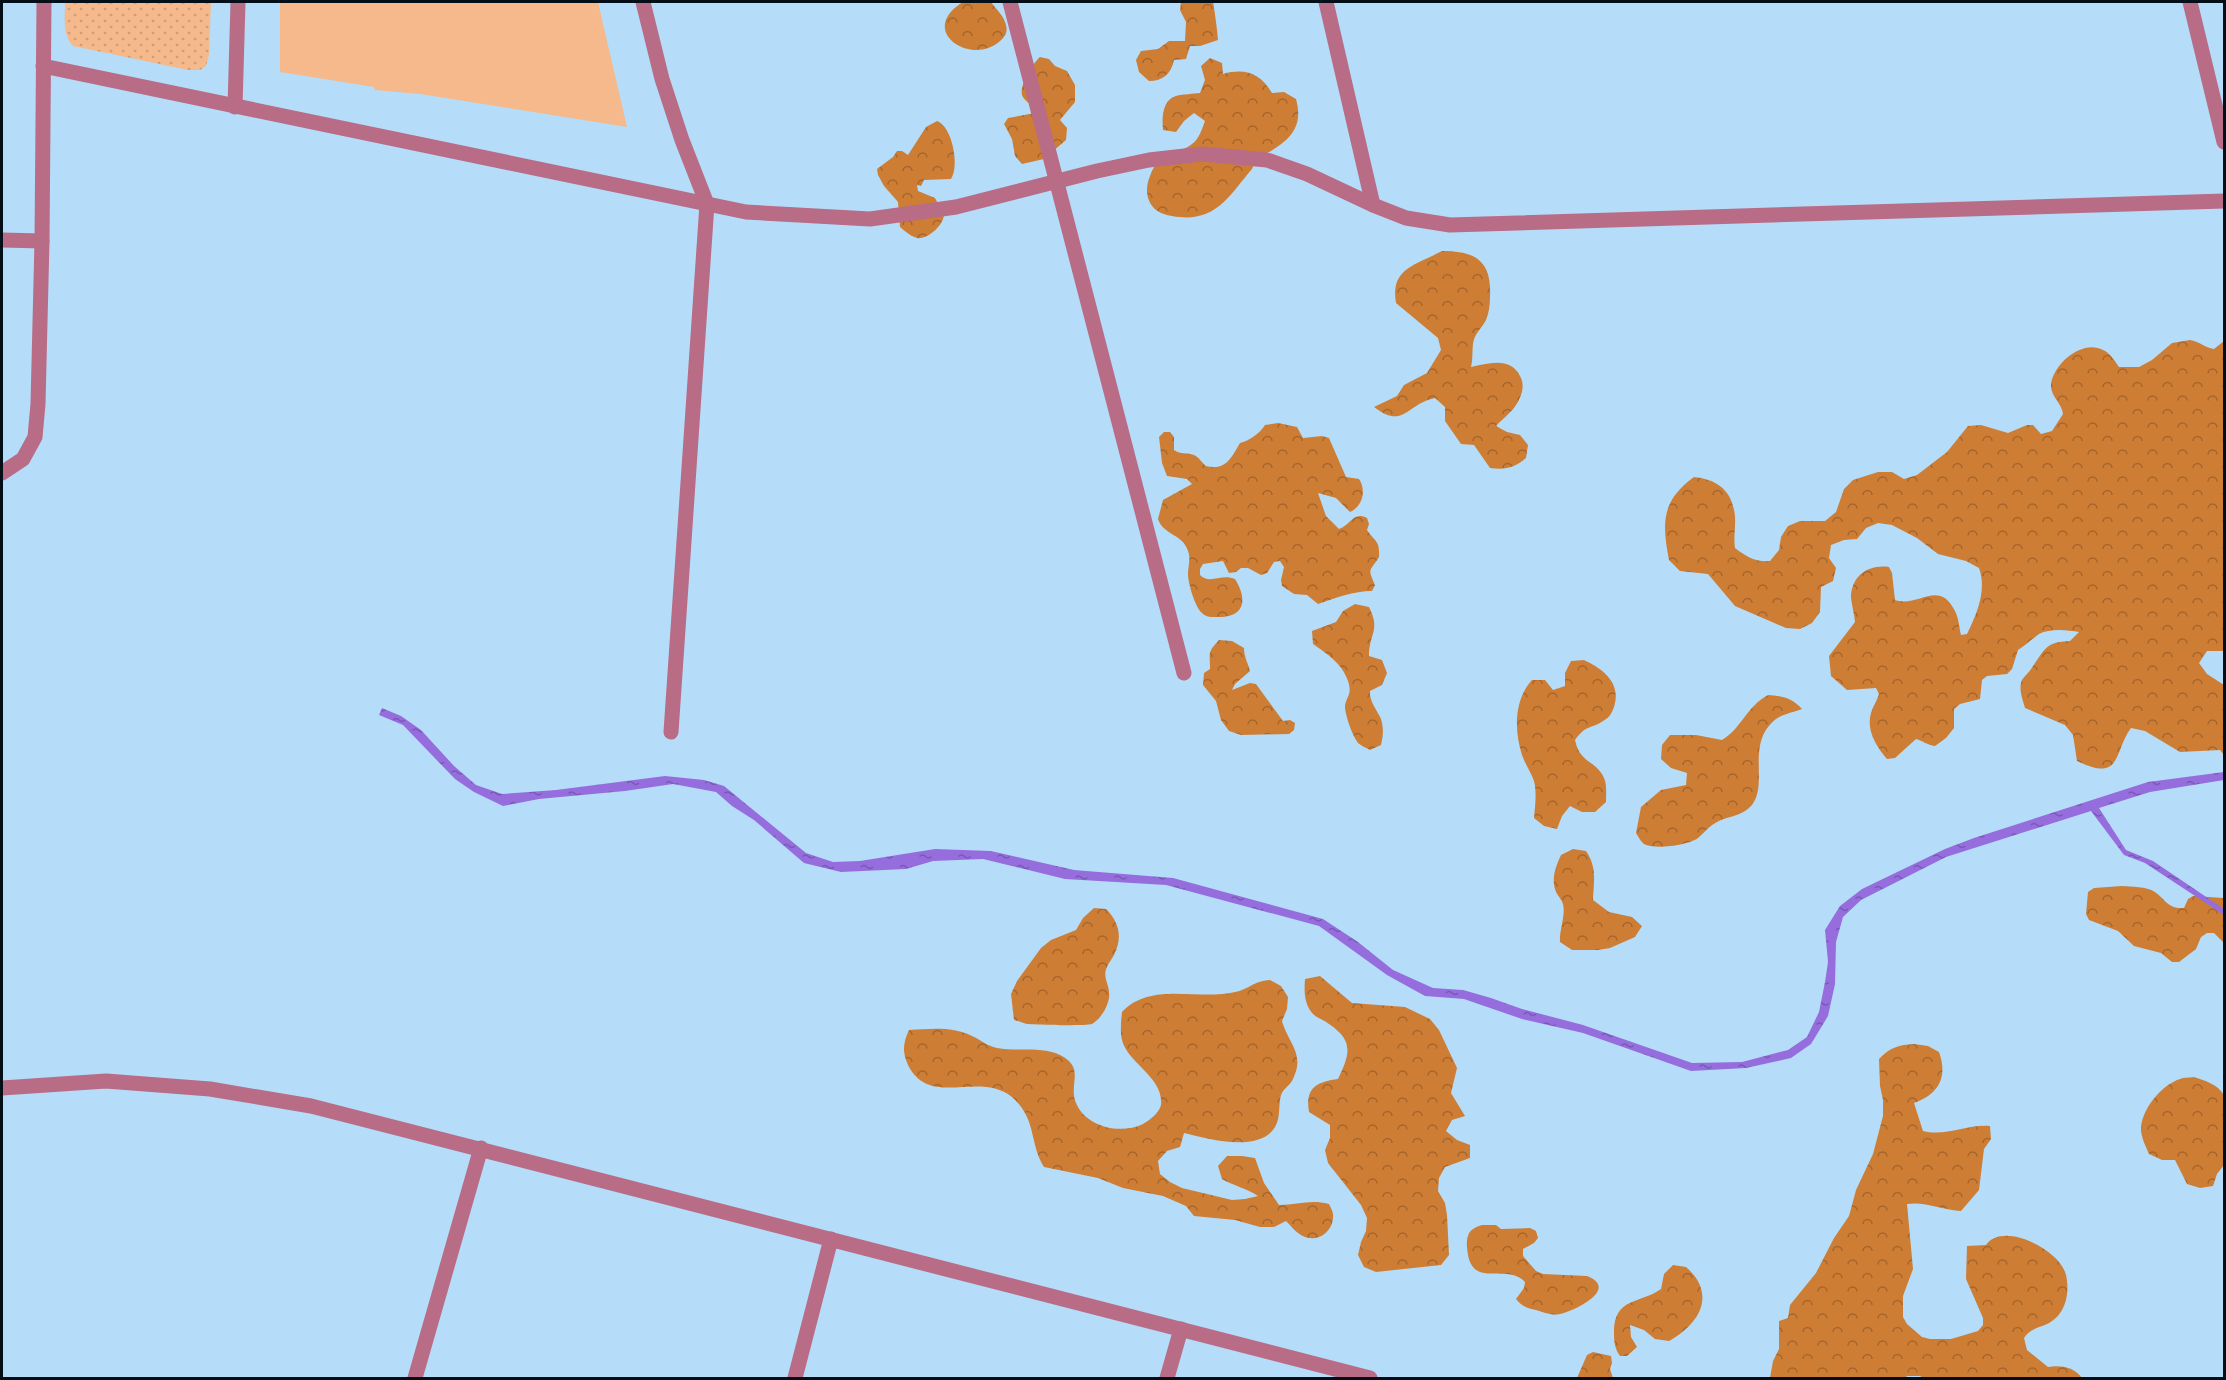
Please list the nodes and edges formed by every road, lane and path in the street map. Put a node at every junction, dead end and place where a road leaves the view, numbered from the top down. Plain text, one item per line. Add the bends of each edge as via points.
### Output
1 (44, 2) edge
2 (238, 2) edge
3 (643, 2) edge
4 (1010, 2) edge
5 (1326, 2) edge
6 (2190, 2) edge
7 (43, 66) junction
8 (235, 106) junction
9 (2224, 142) edge
10 (1057, 180) junction
11 (2224, 201) edge
12 (707, 204) junction
13 (1373, 206) junction
14 (2, 240) edge
15 (42, 241) junction
16 (2, 473) edge
17 (1184, 673) dead end
18 (671, 732) dead end
19 (2, 1088) edge
20 (481, 1148) junction
21 (831, 1239) junction
22 (1181, 1329) junction
23 (415, 1378) edge
24 (795, 1378) edge
25 (1167, 1378) edge
26 (1370, 1378) edge

1 - 7 street
2 - 8 street
3 - 12 street via 665,89
4 - 10 street
5 - 13 street
6 - 9 street
7 - 8 street
7 - 15 street
8 - 12 street
10 - 12 street via 956,207 870,219 746,212
10 - 13 street via 1202,153 1267,160 1307,174
10 - 17 street
11 - 13 street via 1449,225 1406,218
12 - 18 street
14 - 15 street
15 - 16 street via 35,437 23,459
19 - 20 street via 106,1081 210,1089 311,1106
20 - 21 street
20 - 23 street
21 - 22 street
21 - 24 street
22 - 25 street
22 - 26 street

